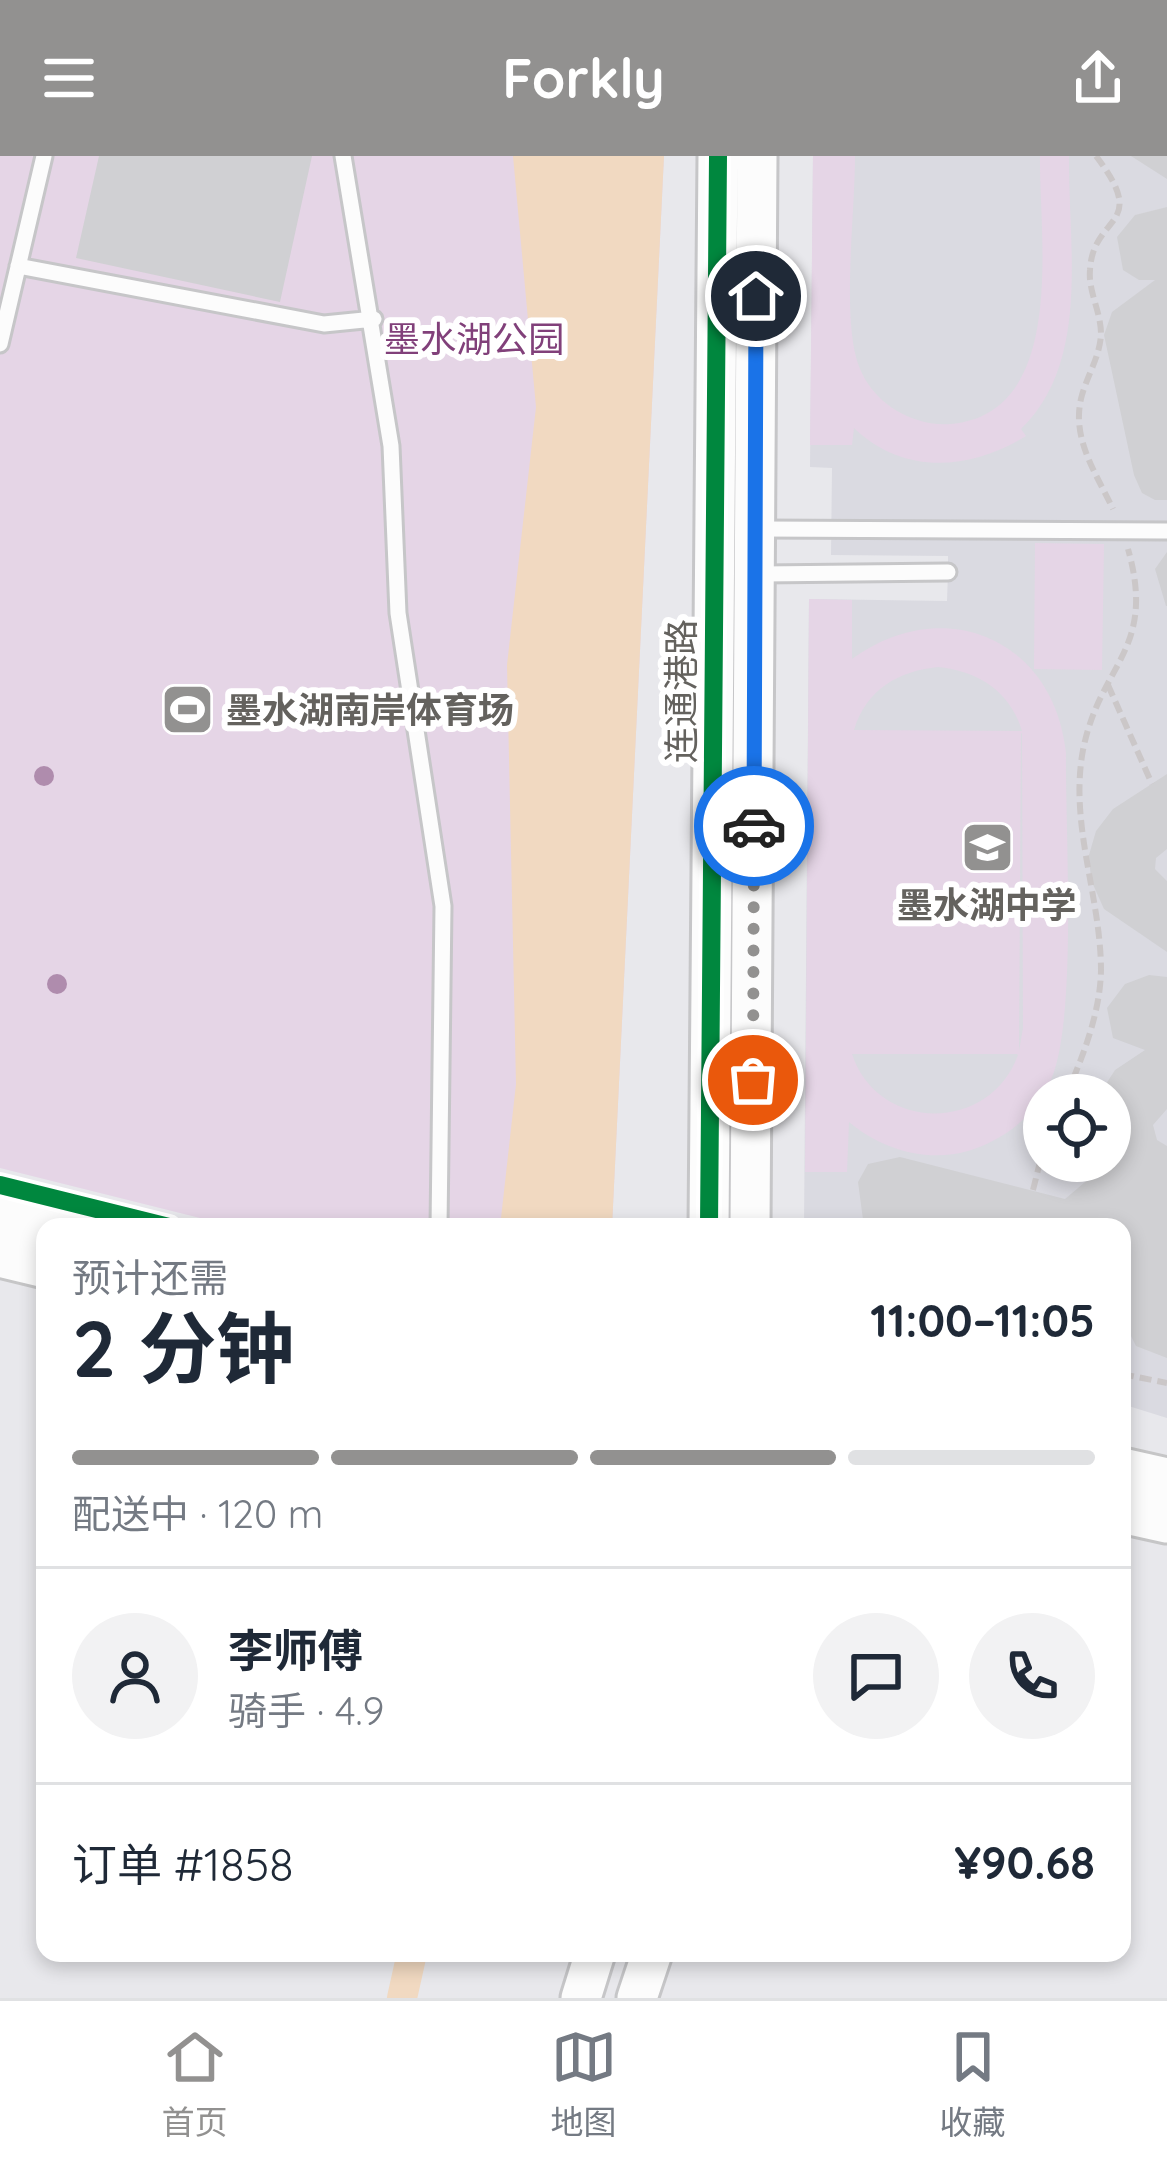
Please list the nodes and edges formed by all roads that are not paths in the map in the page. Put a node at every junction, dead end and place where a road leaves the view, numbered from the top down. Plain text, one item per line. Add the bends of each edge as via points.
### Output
1 (44, 156) edge
2 (343, 156) edge
3 (718, 156) edge
4 (757, 156) edge
5 (18, 266) junction
6 (374, 319) junction
7 (0, 344) edge
8 (755, 529) junction
9 (1167, 531) edge
10 (948, 572) dead end
11 (755, 574) junction
12 (0, 1211) edge
13 (439, 1218) edge
14 (709, 1218) edge
15 (750, 1218) edge
16 (36, 1220) edge
17 (0, 1254) edge
18 (36, 1263) edge
19 (1131, 1473) edge
20 (1167, 1481) edge
21 (1131, 1512) edge
22 (1167, 1520) edge
23 (592, 1962) edge
24 (649, 1962) edge
25 (581, 1998) edge
26 (637, 1998) edge

1 - 5 lane
2 - 6 lane
3 - 14 street, 连通港路
4 - 8 street, 连通港路
5 - 6 lane via 324,324
5 - 7 lane
6 - 13 lane via 394,480 398,613 443,906
8 - 9 lane
8 - 11 street, 连通港路
10 - 11 lane
11 - 15 street, 连通港路
12 - 16 main road
17 - 18 main road
19 - 20 main road
21 - 22 main road
23 - 25 street
24 - 26 street

